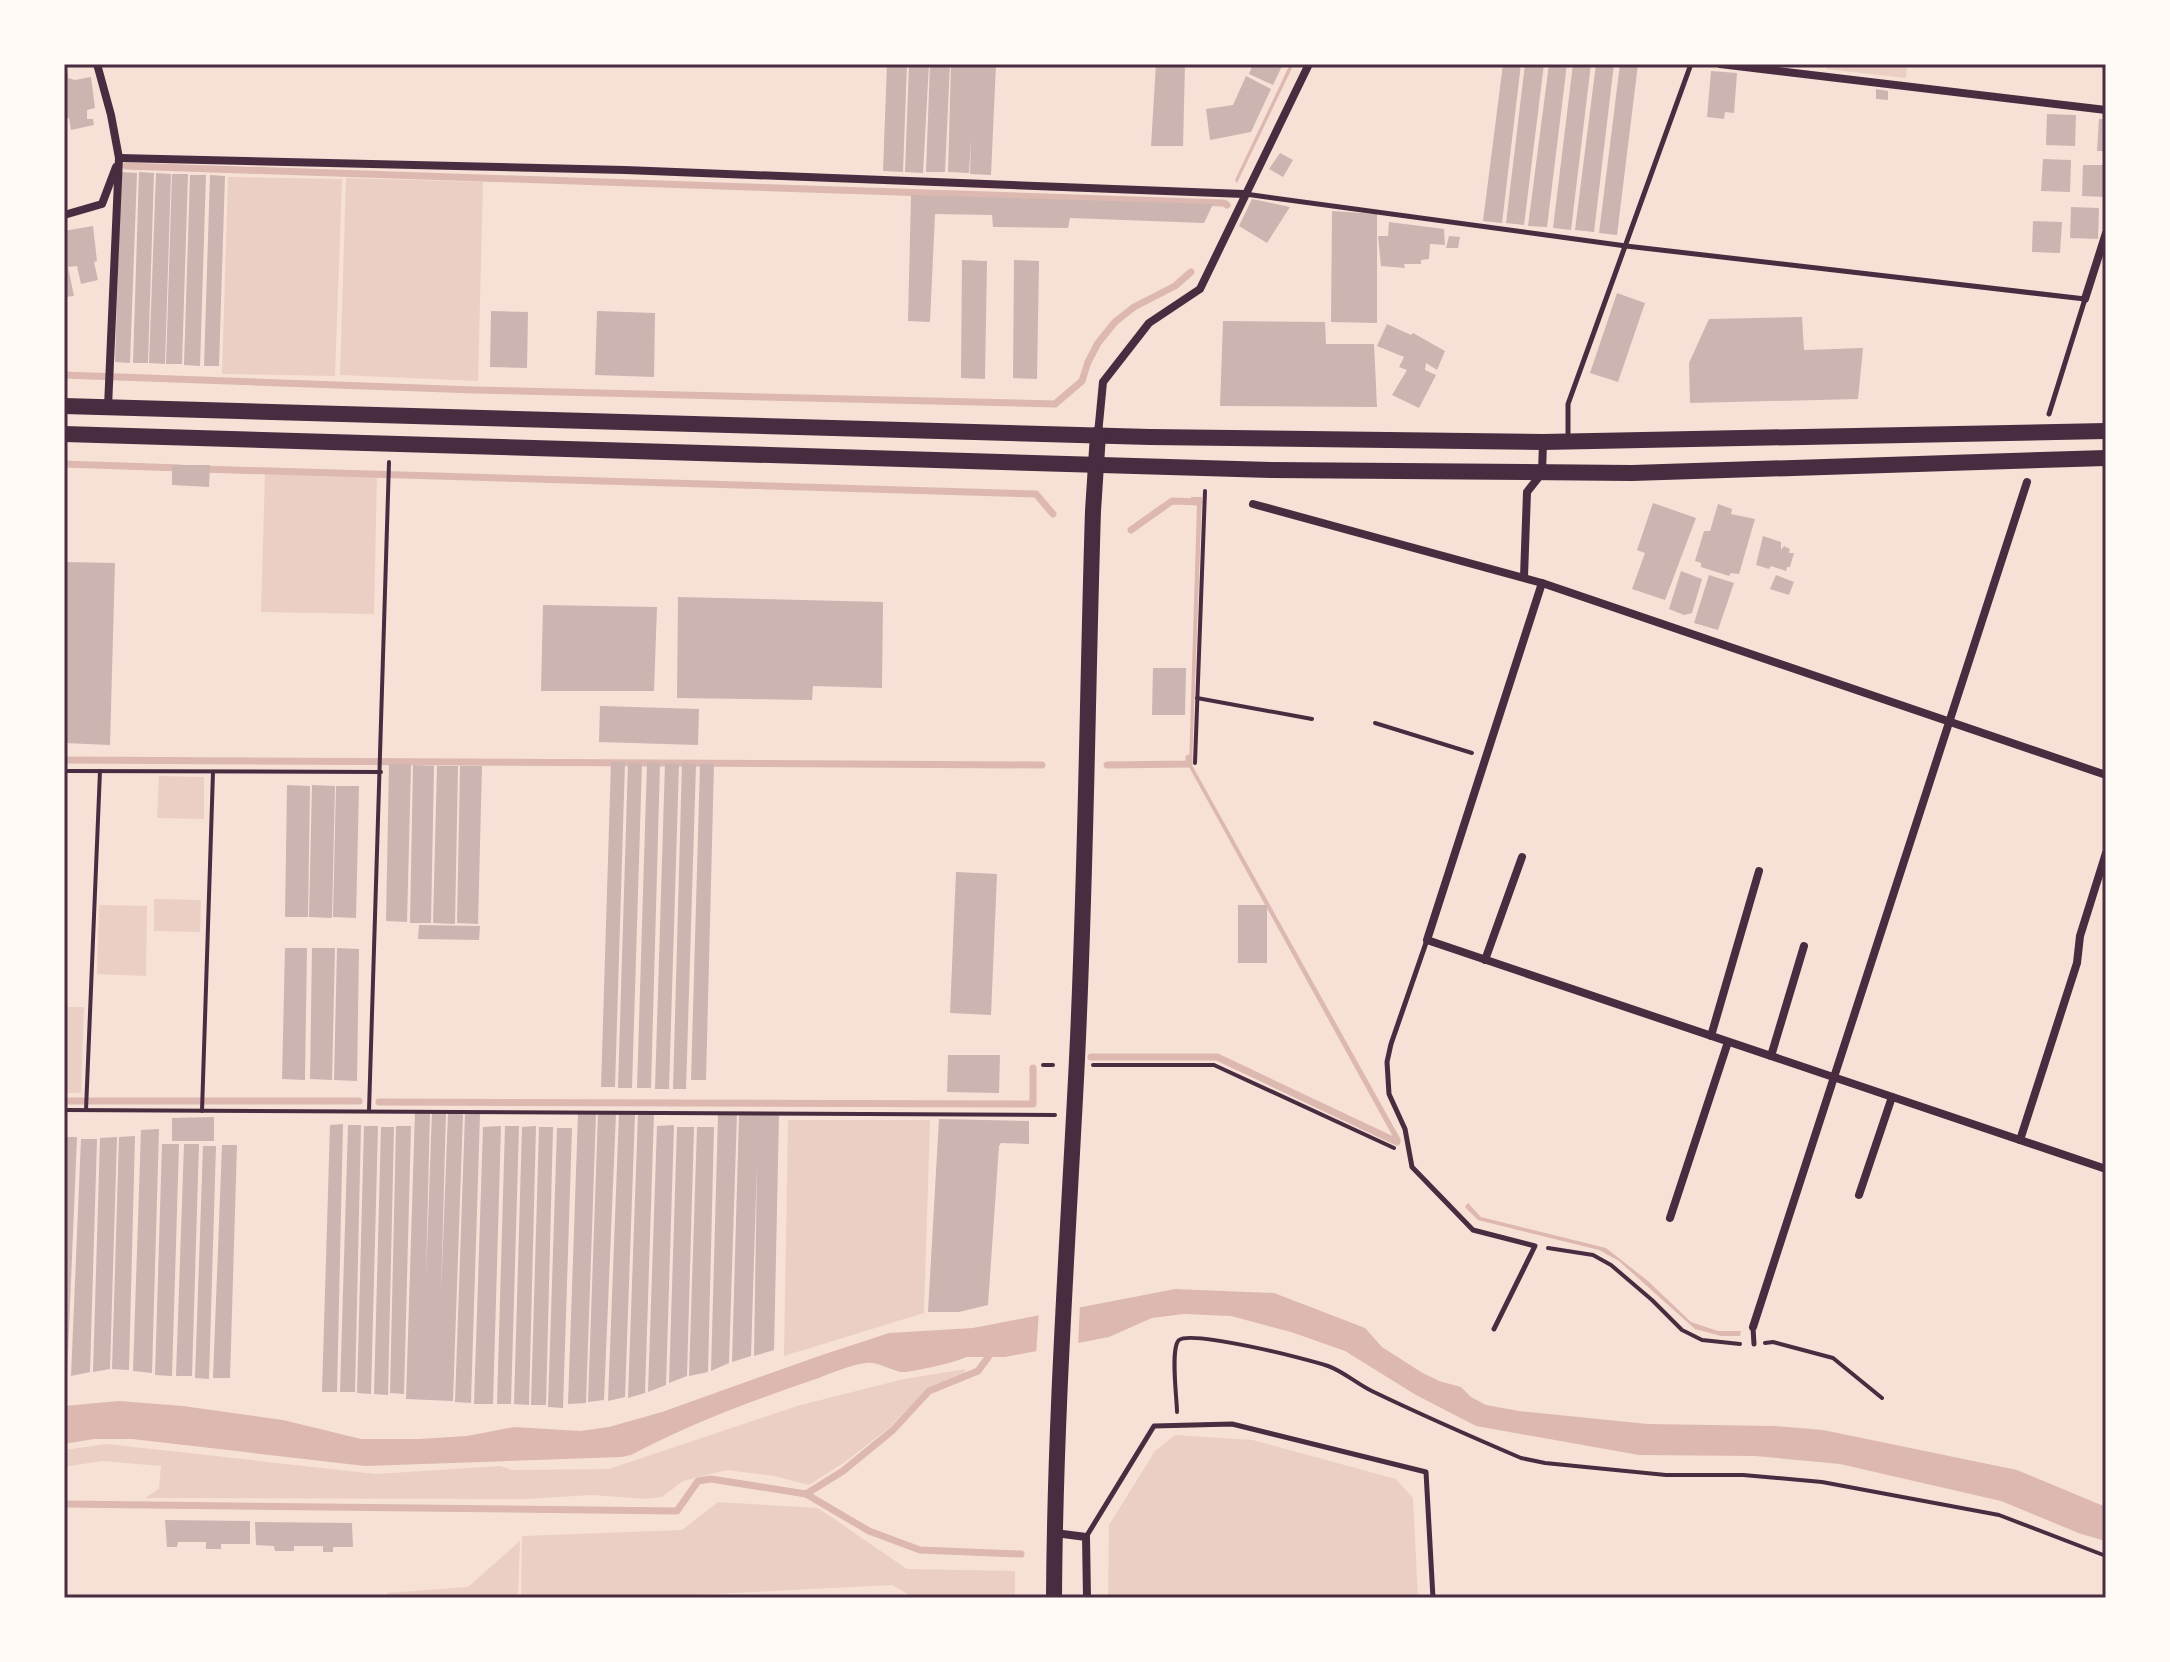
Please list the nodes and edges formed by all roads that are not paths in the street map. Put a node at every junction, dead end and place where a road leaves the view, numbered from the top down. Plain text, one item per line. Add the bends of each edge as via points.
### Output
1 (97, 64) edge
2 (1309, 64) edge
3 (1691, 64) edge
4 (1720, 64) edge
5 (2106, 110) edge
6 (119, 158) junction
7 (1244, 194) junction
8 (64, 215) edge
9 (2106, 233) edge
10 (1626, 246) junction
11 (2085, 299) junction
12 (64, 406) edge
13 (108, 407) junction
14 (2049, 414) dead end
15 (2106, 431) edge
16 (64, 434) edge
17 (1098, 434) junction
18 (1543, 442) junction
19 (1568, 442) junction
20 (2106, 458) edge
21 (1096, 466) junction
22 (1542, 473) junction
23 (2027, 482) dead end
24 (1253, 504) dead end
25 (1524, 577) junction
26 (1542, 583) junction
27 (1950, 722) junction
28 (2106, 775) edge
29 (2106, 853) edge
30 (1522, 857) dead end
31 (1759, 871) dead end
32 (1427, 940) junction
33 (1804, 946) dead end
34 (1485, 960) junction
35 (1711, 1036) junction
36 (1728, 1042) junction
37 (1771, 1056) junction
38 (1835, 1078) junction
39 (1892, 1097) junction
40 (2020, 1140) junction
41 (2106, 1169) edge
42 (1859, 1195) dead end
43 (1670, 1218) dead end
44 (1753, 1327) joint
45 (1494, 1329) dead end
46 (1754, 1344) road end
47 (1055, 1533) junction
48 (1086, 1537) junction
49 (1054, 1598) edge
50 (1087, 1598) edge
51 (1433, 1598) edge

1 - 6 street
2 - 7 street
3 - 10 lane
4 - 5 street
6 - 7 street via 625,170
6 - 8 street via 102,204
6 - 13 street
7 - 10 lane
7 - 17 street via 1200,289 1149,323 1103,382
9 - 11 street
10 - 11 lane
10 - 19 lane via 1568,404
11 - 14 lane
12 - 13 highway
13 - 17 highway
15 - 19 highway
16 - 21 highway
17 - 18 highway
17 - 21 highway
18 - 19 highway
18 - 22 street
20 - 22 highway
21 - 22 highway
21 - 47 highway
22 - 25 street via 1527,492
23 - 27 street
24 - 25 street
25 - 26 street
26 - 27 street
26 - 32 street
27 - 28 street
27 - 38 street
29 - 40 street
30 - 34 street
31 - 35 street
32 - 34 street
32 - 45 lane via 1387,1062 1389,1094 1405,1129 1412,1167 1473,1230 1535,1246
33 - 37 street
34 - 35 street
35 - 36 street
36 - 37 street
36 - 43 street
37 - 38 street
38 - 39 street
38 - 44 street
39 - 40 street
39 - 42 street
40 - 41 street
44 - 46 lane
47 - 48 street
47 - 49 highway
48 - 50 street
48 - 51 lane via 1154,1426 1232,1424 1426,1472

